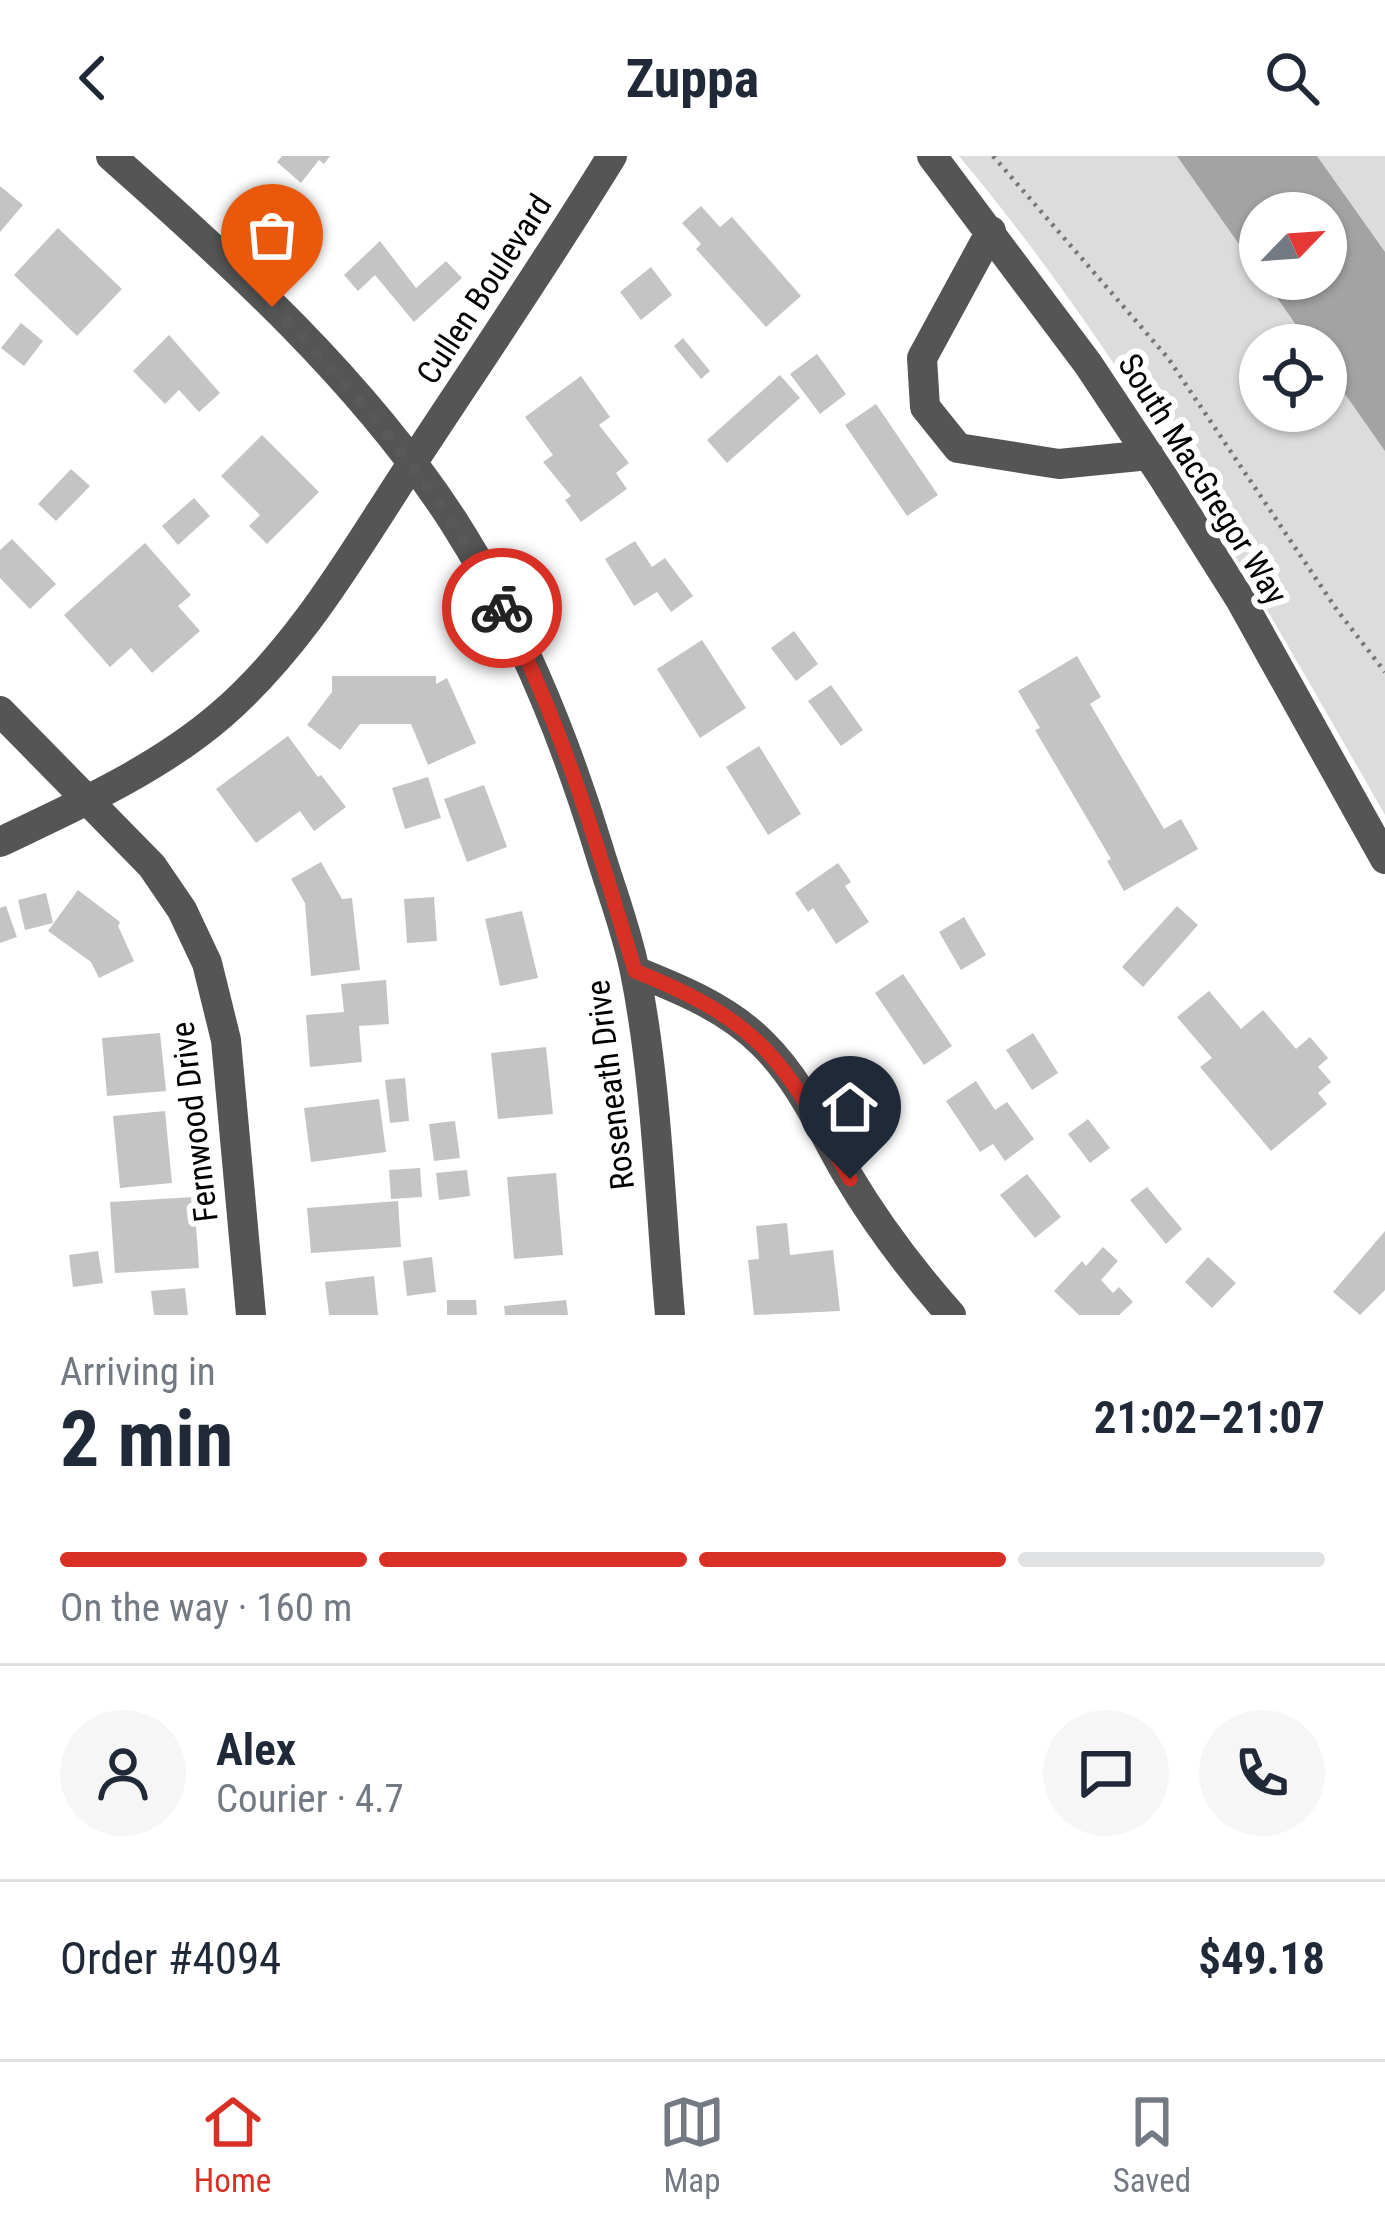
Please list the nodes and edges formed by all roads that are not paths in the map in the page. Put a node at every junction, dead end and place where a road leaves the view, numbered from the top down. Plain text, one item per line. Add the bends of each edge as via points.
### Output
1 (111, 156) edge
2 (612, 156) edge
3 (932, 156) edge
4 (991, 231) junction
5 (1148, 455) junction
6 (412, 463) junction
7 (0, 711) edge
8 (87, 801) junction
9 (0, 842) edge
10 (1385, 860) edge
11 (635, 971) junction
12 (251, 1315) edge
13 (670, 1315) edge
14 (951, 1315) edge

1 - 6 street, Roseneath Drive via 317,352
2 - 6 street, Cullen Boulevard
3 - 4 street, South MacGregor Way
4 - 5 street, South MacGregor Way
4 - 5 street via 922,358 925,406 958,448 1059,464
5 - 10 street, South MacGregor Way via 1240,599
6 - 8 street, Cullen Boulevard via 328,598 269,668 219,716
6 - 11 street, Roseneath Drive via 522,646 580,790
7 - 8 street, Fernwood Drive
8 - 9 street, Cullen Boulevard
8 - 12 street, Fernwood Drive via 152,866 207,963 226,1040
11 - 13 street, Roseneath Drive
11 - 14 street via 686,991 763,1043

